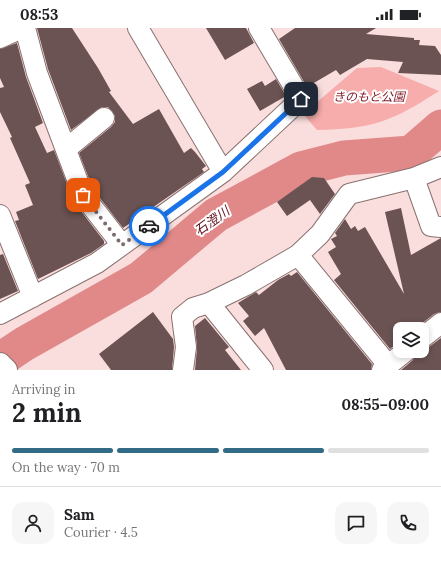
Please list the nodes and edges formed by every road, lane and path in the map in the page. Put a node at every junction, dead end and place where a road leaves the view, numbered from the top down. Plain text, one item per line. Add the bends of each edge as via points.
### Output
1 (22, 28) edge
2 (25, 28) edge
3 (138, 28) edge
4 (259, 28) edge
5 (0, 38) edge
6 (104, 118) dead end
7 (66, 149) junction
8 (441, 167) edge
9 (223, 172) junction
10 (414, 178) junction
11 (0, 215) edge
12 (441, 227) edge
13 (122, 245) junction
14 (298, 255) junction
15 (33, 297) junction
16 (209, 304) junction
17 (0, 314) edge
18 (441, 323) edge
19 (429, 332) edge
20 (397, 358) edge
21 (0, 364) edge
22 (385, 368) edge
23 (6, 370) edge
24 (183, 370) edge
25 (263, 370) edge

1 - 5 street
2 - 7 street via 37,73
3 - 9 street
4 - 9 street via 301,99
6 - 7 street
7 - 13 street via 83,195
8 - 10 street
9 - 13 street
10 - 12 street via 431,226
10 - 14 street via 350,194 320,234
11 - 15 street
13 - 15 street via 97,263
14 - 16 street
14 - 22 street
15 - 17 street
16 - 24 street via 193,308 182,316 186,347
16 - 25 street
18 - 19 street
20 - 22 street
21 - 23 street

